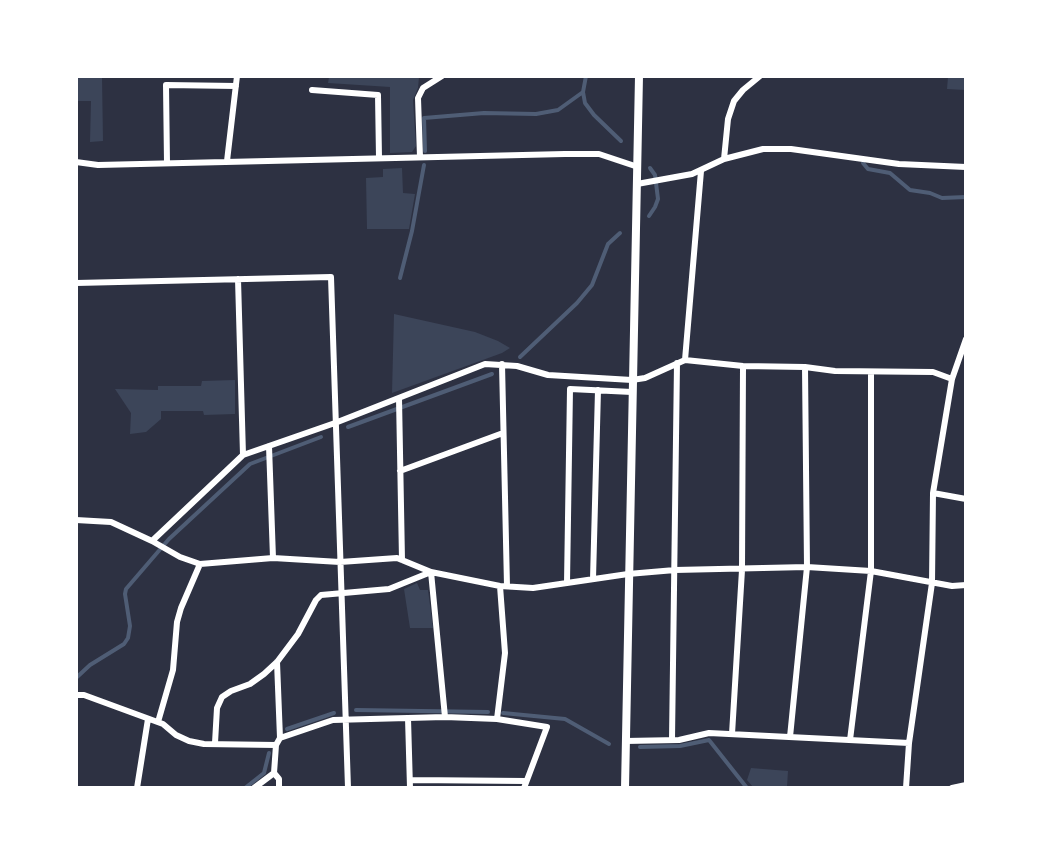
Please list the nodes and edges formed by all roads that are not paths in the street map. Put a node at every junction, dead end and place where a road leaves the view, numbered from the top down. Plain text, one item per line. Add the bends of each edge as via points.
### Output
1 (237, 76) edge
2 (442, 76) edge
3 (639, 76) edge
4 (760, 76) edge
5 (236, 86) junction
6 (312, 90) dead end
7 (420, 157) junction
8 (379, 158) junction
9 (724, 159) junction
10 (227, 161) junction
11 (76, 162) edge
12 (167, 163) junction
13 (638, 167) junction
14 (966, 167) edge
15 (701, 171) junction
16 (637, 184) junction
17 (238, 279) junction
18 (76, 283) edge
19 (966, 339) edge
20 (685, 360) junction
21 (677, 363) junction
22 (502, 364) junction
23 (743, 366) junction
24 (805, 367) junction
25 (871, 372) junction
26 (952, 379) junction
27 (632, 380) junction
28 (598, 390) junction
29 (632, 392) junction
30 (399, 398) junction
31 (334, 423) junction
32 (503, 433) junction
33 (269, 446) junction
34 (243, 455) junction
35 (400, 471) junction
36 (933, 493) junction
37 (966, 499) edge
38 (76, 520) edge
39 (154, 542) junction
40 (273, 558) junction
41 (402, 560) junction
42 (340, 562) junction
43 (200, 564) junction
44 (807, 567) junction
45 (675, 570) junction
46 (742, 570) junction
47 (871, 571) junction
48 (431, 572) junction
49 (628, 574) junction
50 (593, 579) junction
51 (567, 583) junction
52 (932, 583) junction
53 (966, 585) edge
54 (504, 586) junction
55 (341, 592) junction
56 (277, 662) junction
57 (76, 695) edge
58 (445, 717) junction
59 (346, 718) junction
60 (408, 718) junction
61 (148, 719) junction
62 (497, 719) junction
63 (158, 722) junction
64 (732, 734) junction
65 (790, 737) junction
66 (280, 738) junction
67 (672, 740) junction
68 (850, 740) junction
69 (625, 741) junction
70 (215, 743) junction
71 (909, 743) junction
72 (276, 745) junction
73 (274, 773) junction
74 (410, 780) junction
75 (525, 784) edge
76 (966, 785) edge
77 (137, 788) edge
78 (254, 788) edge
79 (279, 788) edge
80 (348, 788) edge
81 (410, 788) edge
82 (625, 788) edge
83 (906, 788) edge
84 (952, 788) edge

1 - 5 street
2 - 7 street via 423,88 418,99
3 - 13 street
4 - 9 street via 734,101
5 - 10 street
5 - 12 street via 166,86
6 - 8 street via 378,95
7 - 8 street
7 - 13 street via 599,154
8 - 10 street
9 - 14 street via 764,149 791,149 899,164
9 - 15 street
10 - 12 street
11 - 12 street
13 - 16 street
15 - 16 street
15 - 20 street
16 - 27 street
17 - 18 street
17 - 31 street via 331,277
17 - 34 street
19 - 26 street
20 - 21 street
20 - 23 street
21 - 27 street
21 - 45 street
22 - 27 street via 548,375
22 - 30 street via 485,364
22 - 32 street
23 - 24 street
23 - 46 street
24 - 25 street
24 - 44 street
25 - 26 street via 933,372
25 - 47 street
26 - 36 street
27 - 29 street
28 - 29 street
28 - 50 street
28 - 51 street via 570,389
29 - 49 street
30 - 31 street
30 - 35 street
31 - 33 street
31 - 42 street
32 - 35 street
32 - 54 street
33 - 34 street
33 - 40 street
34 - 39 street
35 - 41 street
36 - 37 street
36 - 52 street
38 - 39 street via 111,522
39 - 43 street
40 - 42 street
40 - 43 street
41 - 42 street
41 - 48 street
42 - 55 street
43 - 63 street via 177,622 173,670
44 - 46 street
44 - 47 street
44 - 65 street
45 - 46 street
45 - 49 street
45 - 67 street
46 - 64 street
47 - 52 street
47 - 68 street
48 - 54 street
48 - 55 street via 389,589
48 - 58 street
49 - 50 street
49 - 69 street
50 - 51 street
51 - 54 street via 533,588
52 - 53 street
52 - 71 street
54 - 62 street via 506,653
55 - 56 street via 321,595 316,600
55 - 59 street
56 - 66 street
56 - 70 street via 250,684 222,697 217,708
57 - 61 street
58 - 60 street
58 - 62 street
59 - 60 street
59 - 66 street
59 - 80 street
60 - 74 street
61 - 63 street
61 - 77 street
62 - 75 street via 547,728
63 - 70 street via 189,741
64 - 65 street
64 - 67 street via 709,733
65 - 68 street
66 - 72 street
67 - 69 street
68 - 71 street
69 - 82 street
70 - 72 street
71 - 83 street
72 - 73 street
73 - 78 street
73 - 79 street
74 - 75 street
74 - 81 street
76 - 84 street

